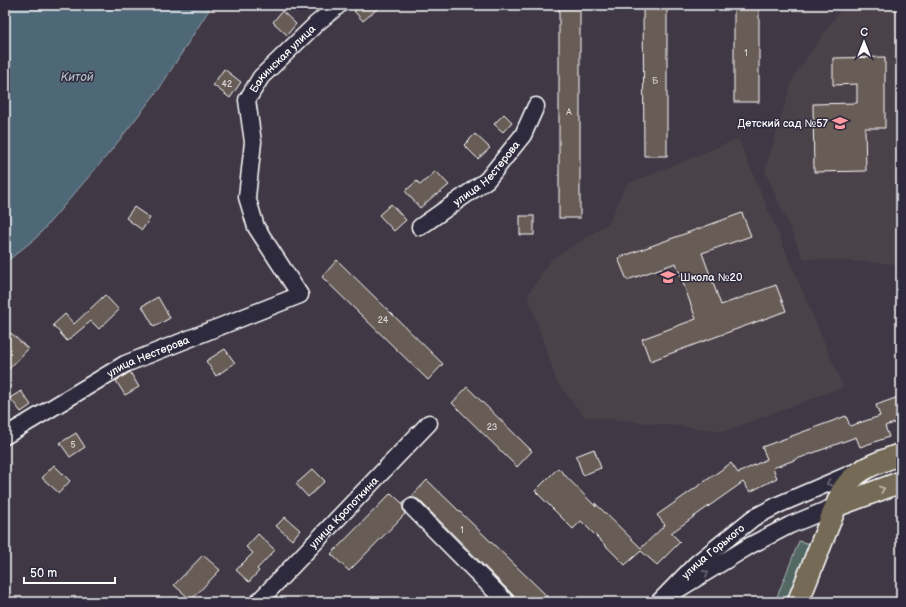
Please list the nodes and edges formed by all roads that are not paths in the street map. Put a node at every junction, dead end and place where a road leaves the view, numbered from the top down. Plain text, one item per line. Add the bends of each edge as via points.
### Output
1 (339, 5) edge
2 (536, 106) dead end
3 (420, 227) dead end
4 (300, 294) joint
5 (429, 422) dead end
6 (5, 436) edge
7 (901, 454) edge
8 (865, 468) junction
9 (901, 482) edge
10 (836, 506) junction
11 (412, 507) dead end
12 (660, 601) edge
13 (258, 602) edge
14 (506, 602) edge
15 (798, 602) edge

1 - 4 street, Бакинская улица via 261,77 247,100 253,142 247,197 256,227
2 - 3 street, улица Нестерова via 523,135 487,180
4 - 6 street, улица Нестерова via 125,364
5 - 13 street, улица Кропоткина
7 - 8 main road, улица Горького
8 - 10 main road, улица Горького via 849,480
8 -> 12 street, улица Горького via 780,504 754,518 696,564
10 -> 9 main road, улица Горького
12 -> 10 street, улица Горького via 751,545
10 - 15 main road
11 - 14 street

